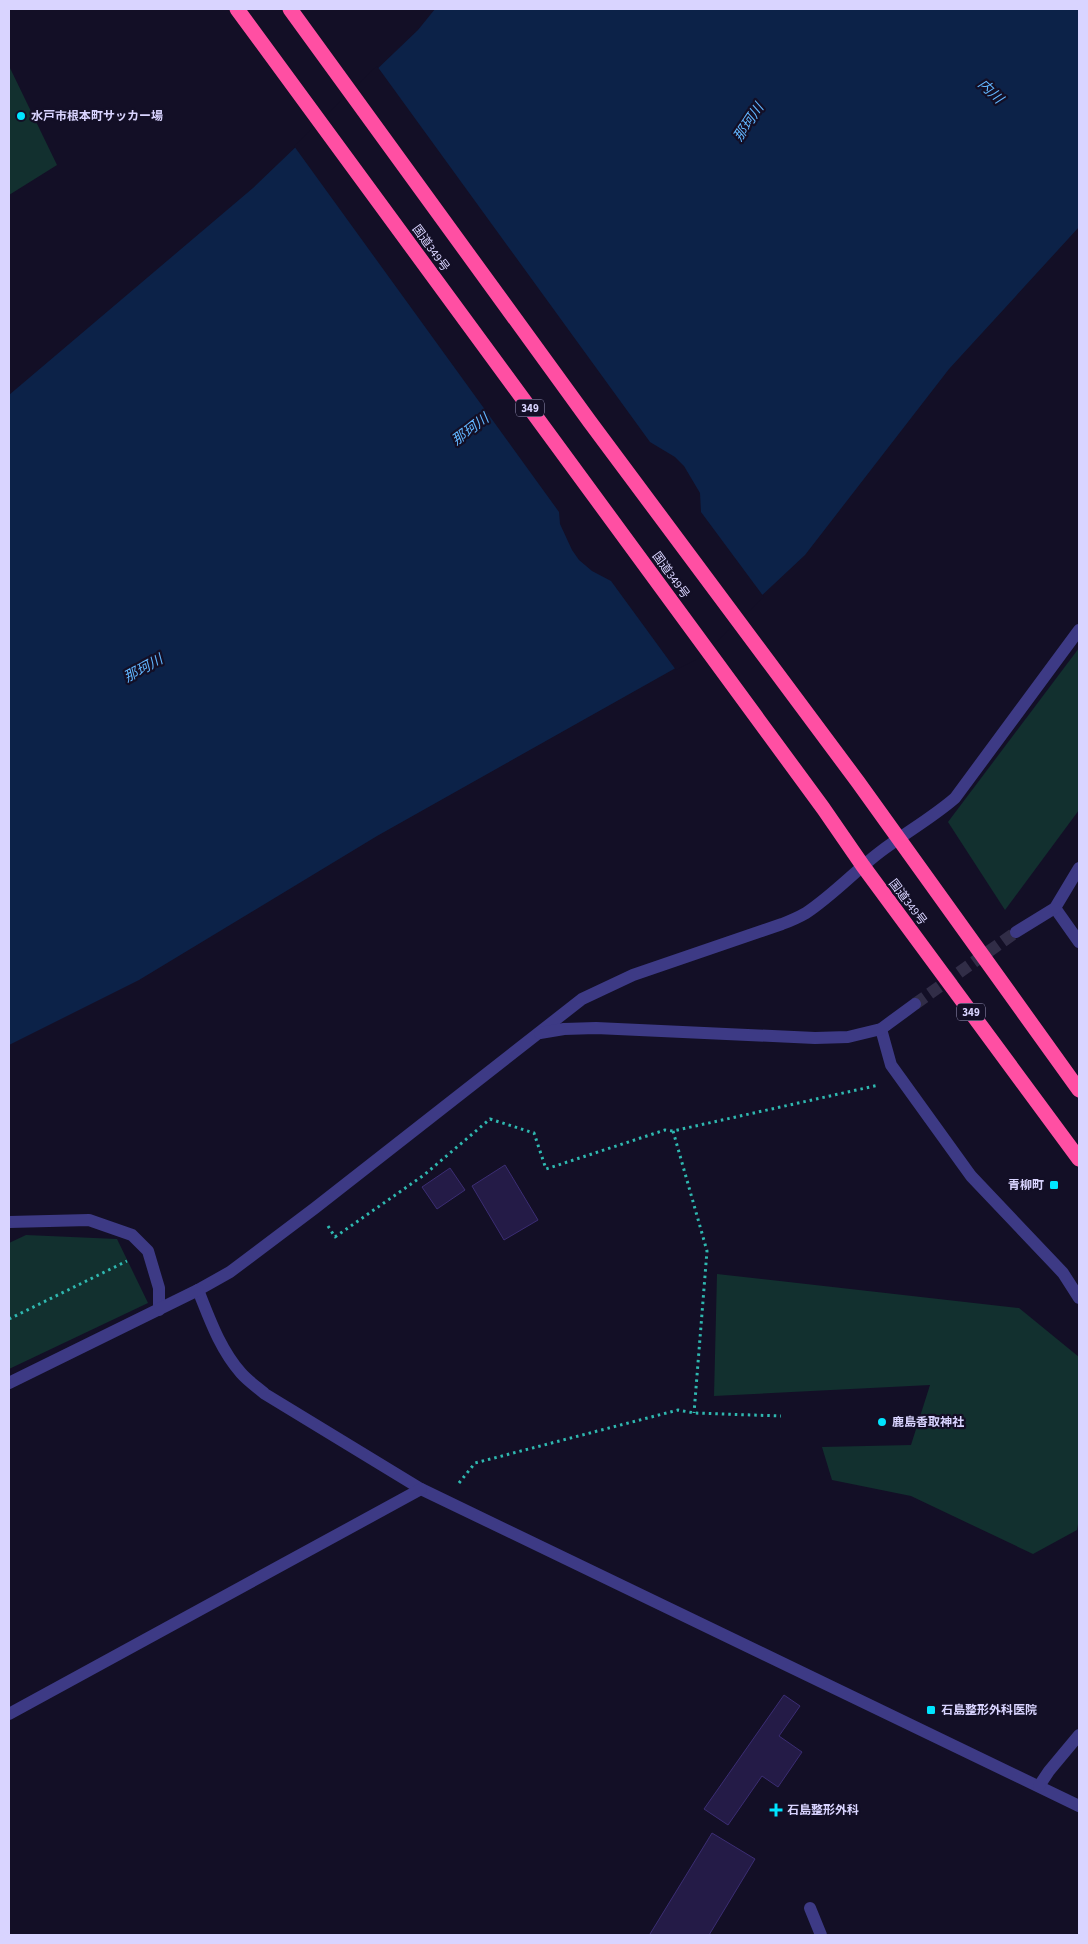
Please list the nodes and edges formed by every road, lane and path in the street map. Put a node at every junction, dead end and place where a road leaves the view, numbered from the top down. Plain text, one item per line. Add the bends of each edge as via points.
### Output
1 (237, 9) edge
2 (290, 9) edge
3 (1079, 630) edge
4 (898, 838) junction
5 (863, 866) junction
6 (1079, 868) edge
7 (1055, 908) junction
8 (1016, 932) tunnel mouth
9 (1079, 942) edge
10 (915, 1004) tunnel mouth
11 (882, 1029) junction
12 (538, 1034) junction
13 (891, 1065) junction
14 (1079, 1090) edge
15 (673, 1131) junction
16 (1079, 1159) edge
17 (315, 1208) junction
18 (9, 1222) edge
19 (148, 1251) junction
20 (198, 1290) junction
21 (1079, 1298) edge
22 (159, 1310) junction
23 (9, 1319) edge
24 (9, 1383) edge
25 (694, 1413) junction
26 (781, 1416) dead end
27 (421, 1489) junction
28 (444, 1500) junction
29 (9, 1714) edge
30 (1079, 1735) edge
31 (1039, 1786) junction
32 (1079, 1806) edge
33 (810, 1908) dead end
34 (821, 1935) edge

1 - 5 highway, 国道349号 / 349
2 - 4 highway
3 - 4 street via 955,798
4 - 5 street
4 - 14 highway
5 - 12 street via 804,914 633,975 582,999
5 - 16 highway, 国道349号 / 349
6 - 7 street
7 - 8 street
7 - 9 street
10 - 11 street
11 - 12 street via 848,1037 815,1038 596,1028
11 - 13 street
12 - 17 street
13 - 15 path via 885,1084
13 - 21 street via 971,1176 1063,1274
15 - 17 path via 665,1130 546,1169 534,1133 490,1119 424,1175 335,1237
15 - 25 path via 707,1251
17 - 20 street via 230,1272
18 - 19 street via 89,1220 132,1235
19 - 22 street via 160,1288
19 - 23 path
20 - 22 street
20 - 27 street via 214,1331 242,1374 265,1394
22 - 24 street
25 - 26 path
25 - 28 path via 678,1410 475,1463
27 - 28 street
27 - 29 street
28 - 31 street
30 - 31 street
31 - 32 street
33 - 34 street

